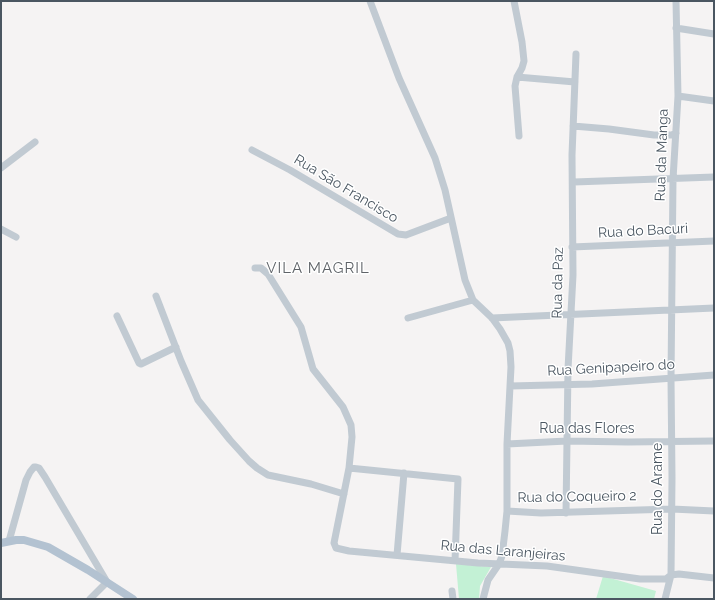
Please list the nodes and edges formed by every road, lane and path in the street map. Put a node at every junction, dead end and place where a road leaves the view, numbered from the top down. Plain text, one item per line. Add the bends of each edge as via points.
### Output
1 (370, 1) edge
2 (514, 1) edge
3 (676, 1) edge
4 (676, 28) junction
5 (714, 34) edge
6 (576, 54) dead end
7 (517, 77) junction
8 (575, 82) junction
9 (678, 96) junction
10 (714, 101) edge
11 (573, 126) junction
12 (676, 133) junction
13 (519, 136) dead end
14 (35, 142) dead end
15 (252, 150) dead end
16 (1, 168) edge
17 (714, 177) edge
18 (673, 179) junction
19 (574, 182) junction
20 (451, 218) junction
21 (1, 229) edge
22 (16, 237) dead end
23 (714, 241) edge
24 (673, 242) junction
25 (572, 247) junction
26 (255, 268) dead end
27 (156, 296) dead end
28 (472, 300) junction
29 (714, 308) edge
30 (672, 310) junction
31 (571, 314) junction
32 (117, 316) dead end
33 (408, 318) dead end
34 (492, 318) junction
35 (176, 347) junction
36 (714, 375) edge
37 (671, 378) junction
38 (568, 385) junction
39 (510, 386) junction
40 (567, 441) junction
41 (714, 441) edge
42 (672, 442) junction
43 (507, 444) junction
44 (348, 468) junction
45 (404, 473) junction
46 (344, 494) junction
47 (672, 509) junction
48 (507, 511) junction
49 (714, 511) edge
50 (566, 513) junction
51 (5, 542) edge
52 (397, 555) junction
53 (455, 561) junction
54 (499, 564) junction
55 (671, 575) junction
56 (714, 578) edge
57 (107, 582) junction
58 (452, 591) dead end
59 (90, 599) edge
60 (133, 599) edge
61 (453, 599) edge
62 (484, 599) edge
63 (666, 599) edge

1 - 20 street via 399,78 434,158
2 - 7 street via 524,61
3 - 4 street, Rua da Manga
4 - 5 street
4 - 9 street, Rua da Manga
6 - 8 street, Rua da Paz
7 - 8 street
7 - 13 street via 515,86
8 - 11 street, Rua da Paz
9 - 10 street
9 - 12 street, Rua da Manga
11 - 12 street via 654,135
11 - 19 street, Rua da Paz
12 - 18 street, Rua da Manga
14 - 16 street
15 - 20 street, Rua São Francisco via 398,234 406,235
17 - 18 street
18 - 19 street
18 - 24 street, Rua da Manga
19 - 25 street, Rua da Paz
20 - 28 street
21 - 22 street
23 - 24 street, Rua do Bacuri
24 - 25 street, Rua do Bacuri
24 - 30 street, Rua da Manga
25 - 31 street, Rua da Paz
26 - 44 street via 261,268 268,274 304,334 313,369 343,407 351,425 352,437
27 - 35 street
28 - 33 street
28 - 34 street
29 - 30 street
30 - 31 street
30 - 37 street, Rua da Manga
31 - 34 street
31 - 38 street, Rua da Paz
32 - 35 street via 139,363
34 - 39 street via 505,337 510,351
35 - 46 street via 198,400 230,440 257,468 268,475
36 - 37 street, Rua Genipapeiro do
37 - 38 street, Rua Genipapeiro do
37 - 42 street, Rua do Arame
38 - 39 street, Rua Genipapeiro do
38 - 40 street, Rua da Paz
39 - 43 street
40 - 42 street, Rua das Flores
40 - 43 street, Rua das Flores
40 - 50 street, Rua da Paz
41 - 42 street, Rua das Flores
42 - 47 street, Rua do Arame
43 - 48 street
44 - 45 street
44 - 46 street
45 - 52 street
45 - 53 street via 458,479
46 - 52 street, Rua das Laranjeiras via 334,543 336,548
47 - 49 street, Rua do Coqueiro 2
47 - 50 street, Rua do Coqueiro 2
47 - 55 street, Rua do Arame
48 - 50 street, Rua do Coqueiro 2
48 - 54 street
51 - 57 main road via 24,540 48,547
51 - 57 street via 26,480 34,467 39,468
52 - 53 street, Rua das Laranjeiras
53 - 54 street, Rua das Laranjeiras
54 - 55 street, Rua das Laranjeiras via 547,566 640,579 666,579
54 - 62 street via 488,580
55 - 56 street, Rua das Laranjeiras
55 - 63 street, Rua do Arame
57 - 59 street
57 - 60 main road
58 - 61 street

